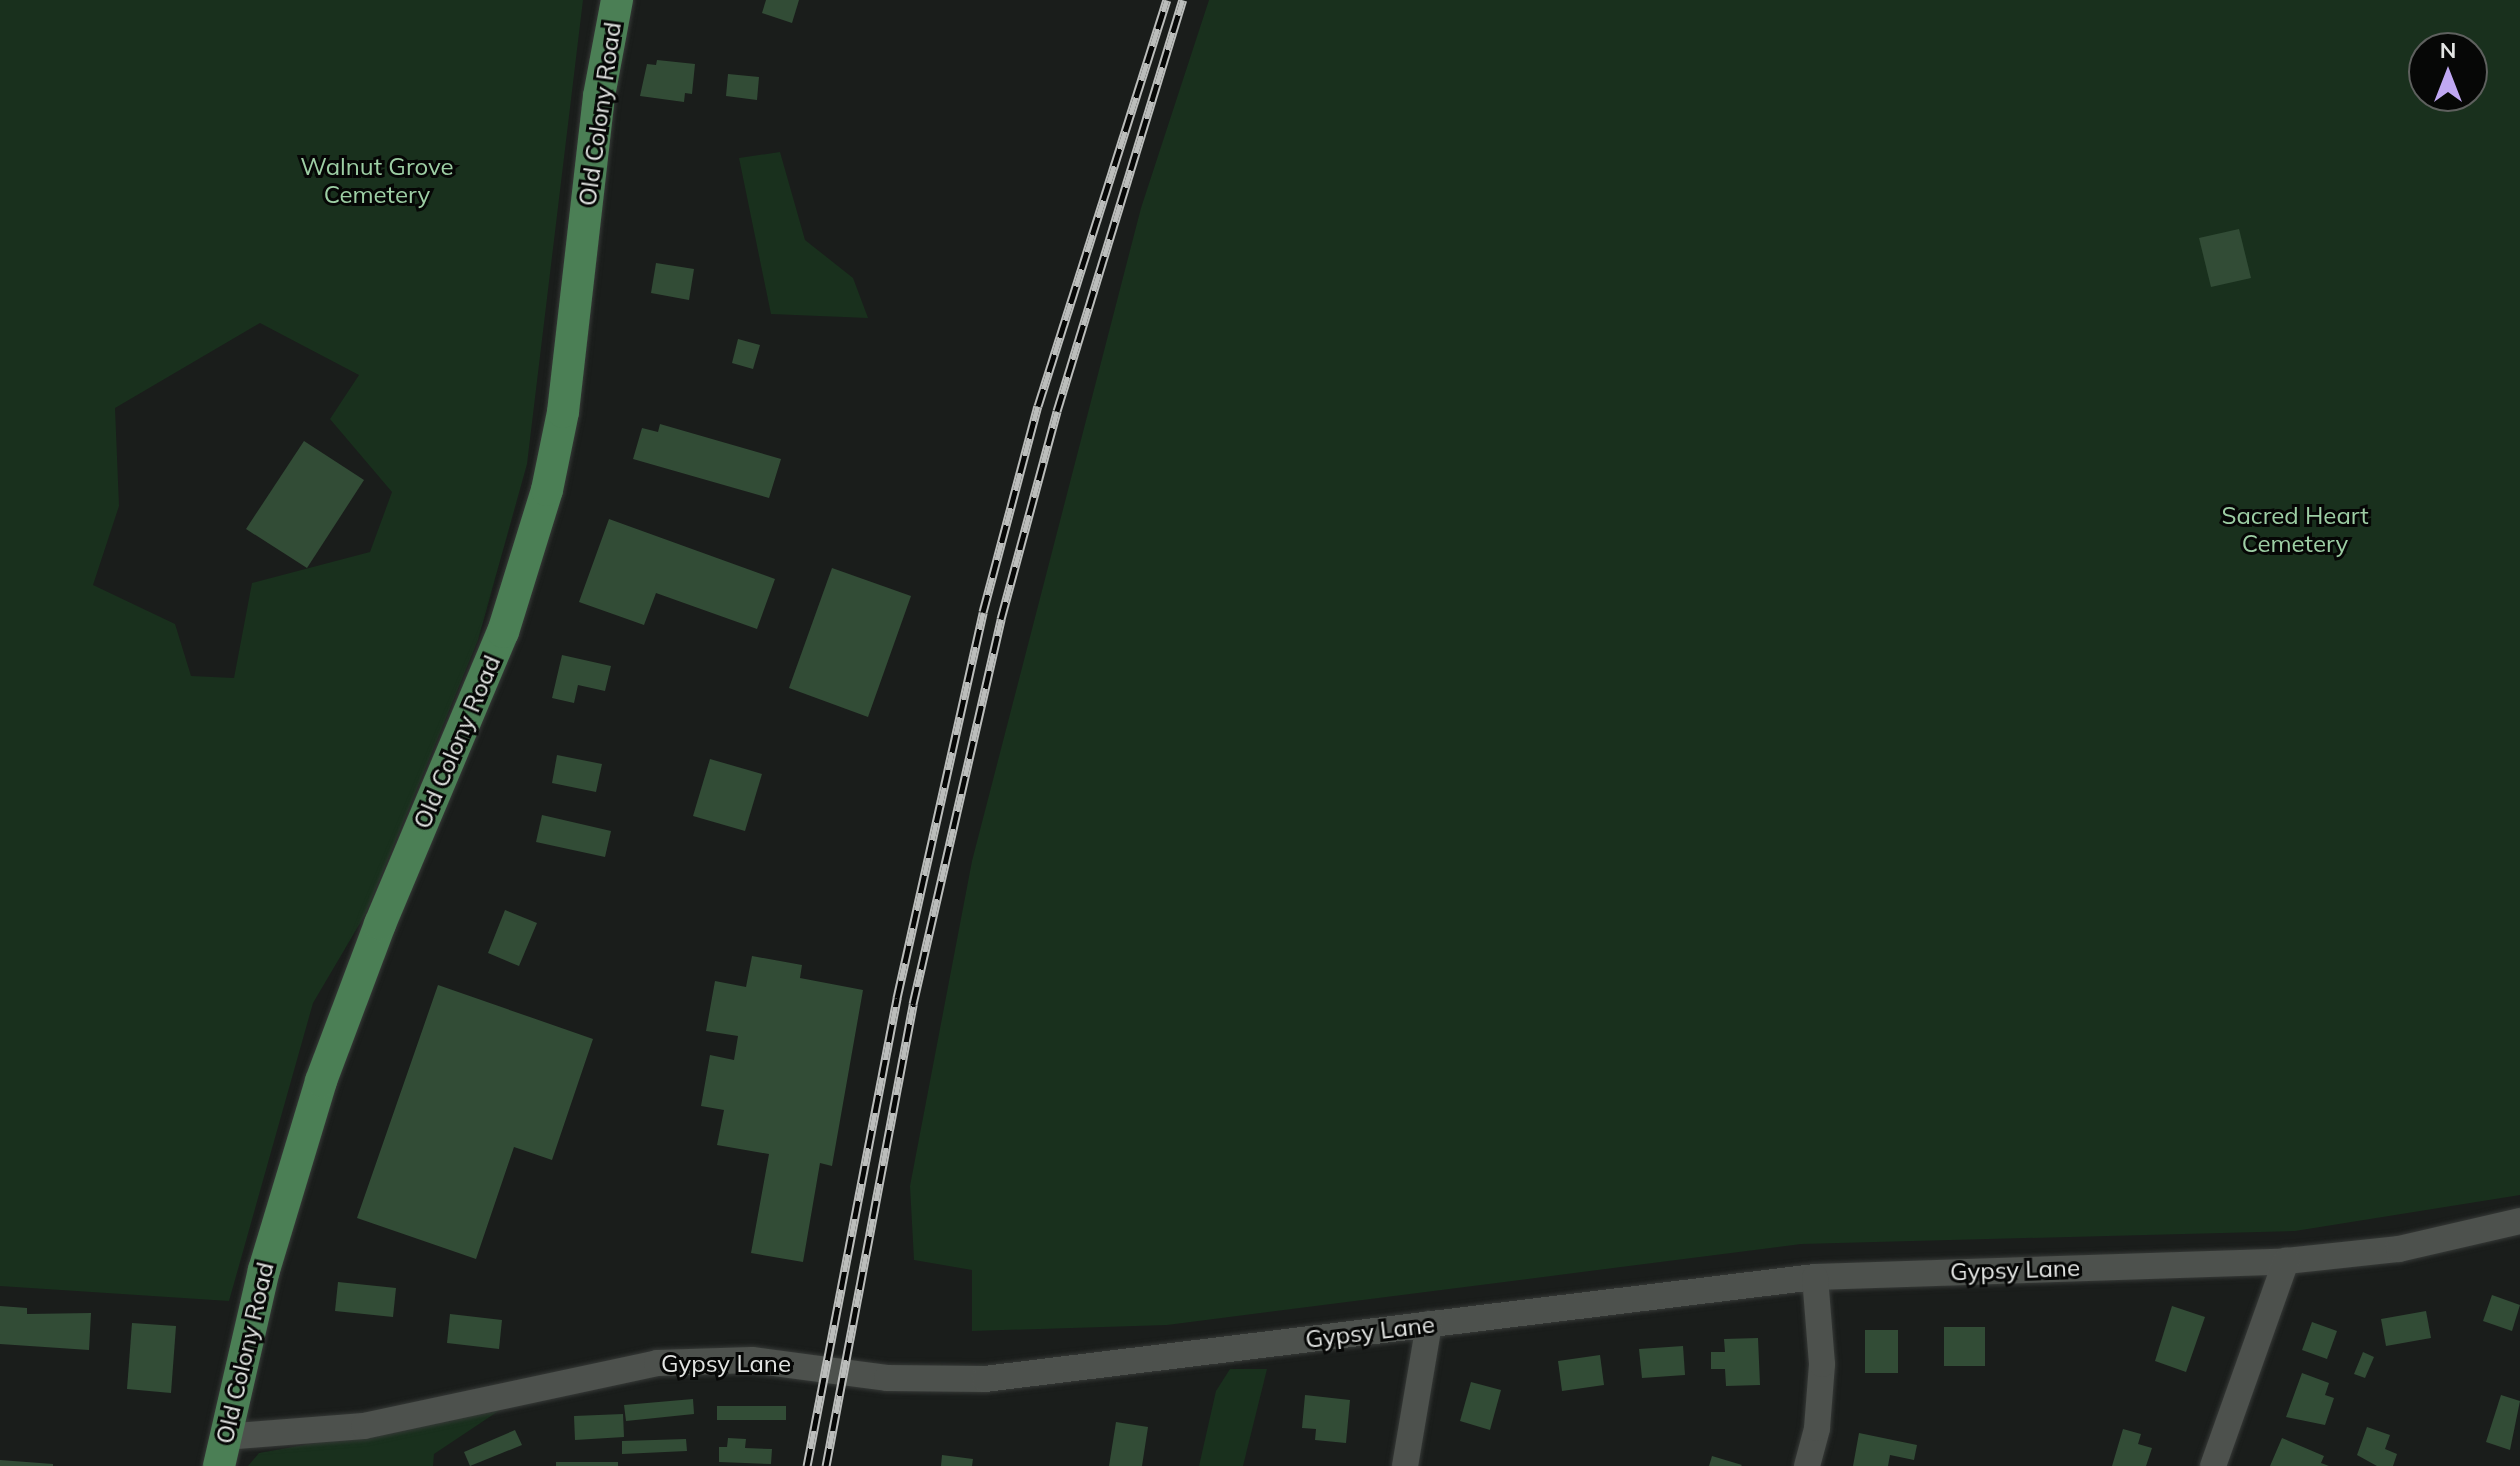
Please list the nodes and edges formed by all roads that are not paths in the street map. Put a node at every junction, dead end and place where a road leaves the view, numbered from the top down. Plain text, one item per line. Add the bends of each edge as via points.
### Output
1 (617, 0) edge
2 (2520, 1221) edge
3 (2286, 1261) junction
4 (1815, 1277) junction
5 (1429, 1324) junction
6 (222, 1452) edge
7 (1405, 1466) edge
8 (1807, 1466) edge
9 (2213, 1466) edge

1 - 6 main road, Old Colony Road via 599,96 563,412 528,559 321,1081 264,1270
2 - 3 street, Gypsy Lane via 2399,1249
3 - 4 street, Gypsy Lane
3 - 9 street
4 - 5 street, Gypsy Lane
4 - 8 street via 1822,1364 1817,1428
5 - 6 street, Gypsy Lane via 985,1379 887,1378 752,1360 657,1363
5 - 7 street

